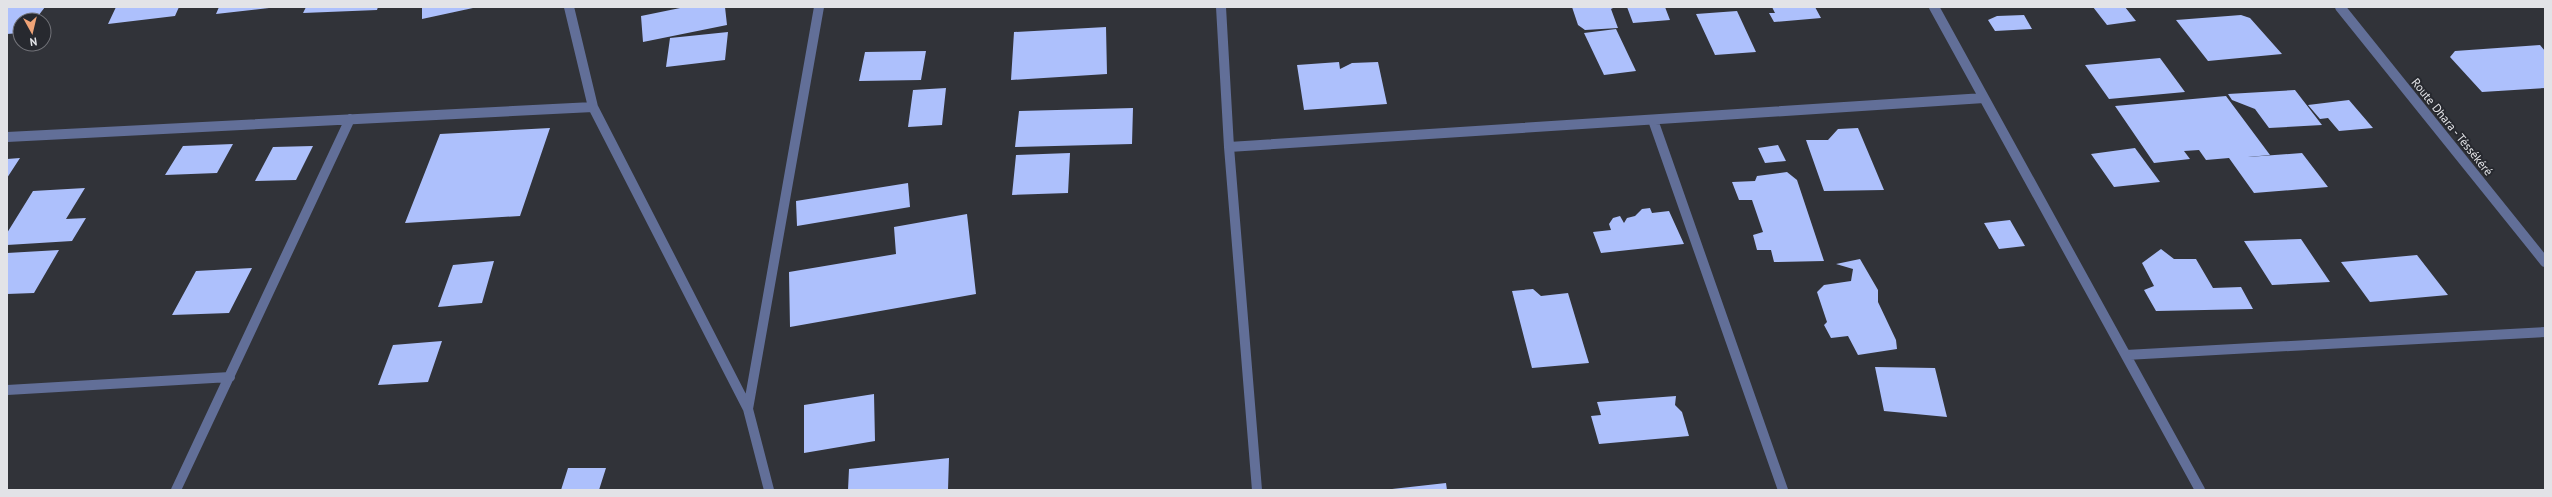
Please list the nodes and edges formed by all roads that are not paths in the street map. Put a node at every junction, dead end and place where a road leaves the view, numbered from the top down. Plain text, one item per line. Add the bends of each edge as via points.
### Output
1 (569, 7) edge
2 (819, 7) edge
3 (1221, 7) edge
4 (1934, 7) edge
5 (2340, 7) edge
6 (1984, 98) junction
7 (593, 107) junction
8 (350, 119) junction
9 (1653, 120) junction
10 (7, 137) edge
11 (1229, 146) junction
12 (2545, 262) edge
13 (2545, 332) edge
14 (2126, 355) junction
15 (230, 377) junction
16 (7, 390) edge
17 (748, 409) junction
18 (176, 490) edge
19 (769, 490) edge
20 (1257, 490) edge
21 (1783, 490) edge
22 (2200, 490) edge

1 - 7 street
2 - 17 street
3 - 11 street
4 - 6 street
5 - 12 street, Route Dhara - Téssékéré
6 - 9 street
6 - 14 street
7 - 8 street
7 - 17 street
8 - 10 street
8 - 15 street
9 - 11 street
9 - 21 street
11 - 20 street
13 - 14 street
14 - 22 street
15 - 16 street
15 - 18 street
17 - 19 street

